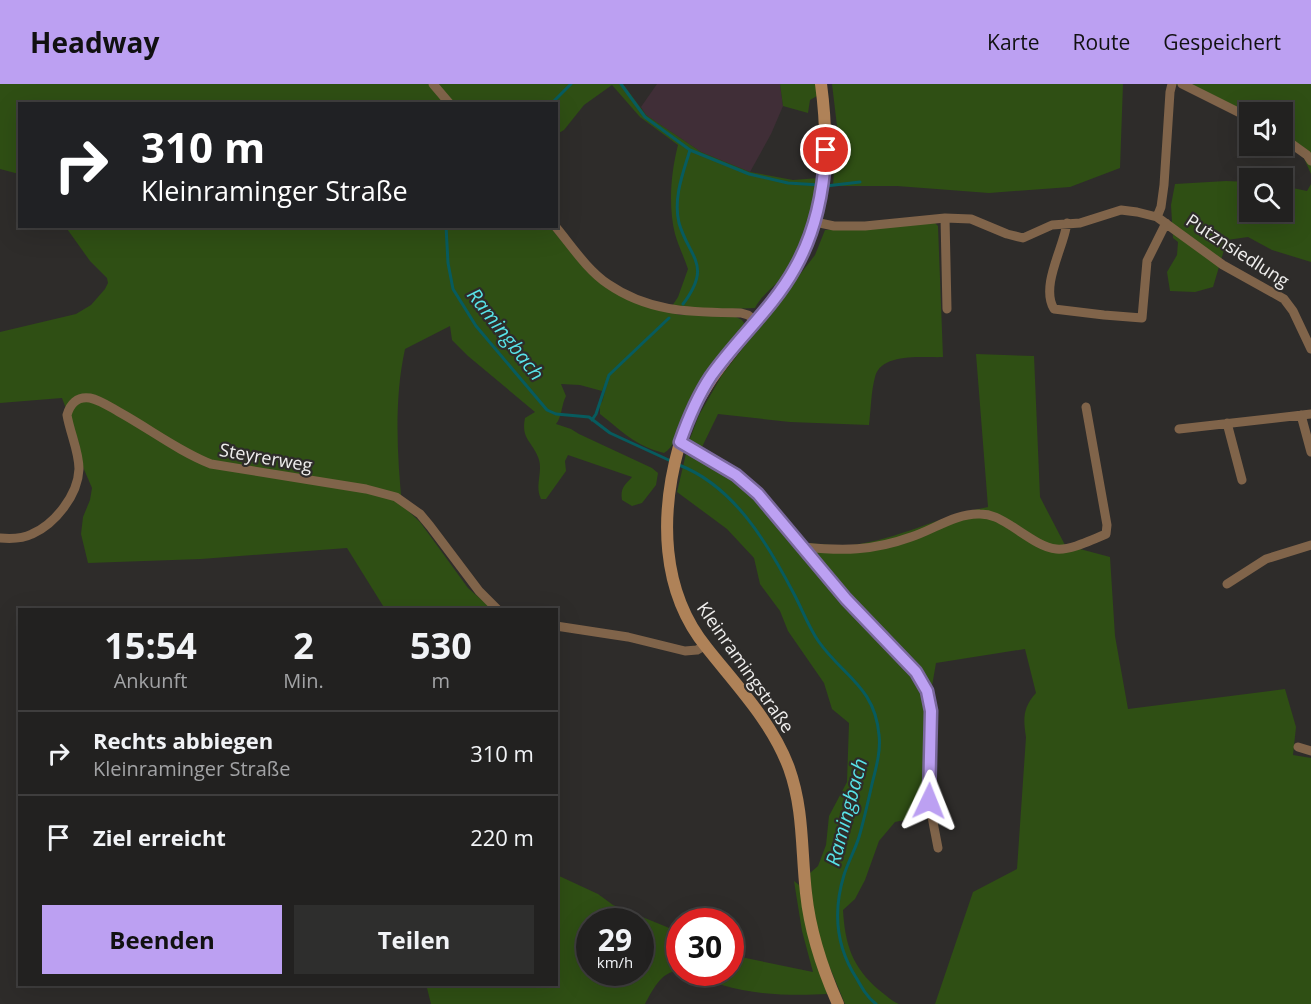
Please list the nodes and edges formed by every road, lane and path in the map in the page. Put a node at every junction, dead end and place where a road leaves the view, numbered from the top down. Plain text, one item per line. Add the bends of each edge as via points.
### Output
1 (434, 84) edge
2 (821, 84) edge
3 (1172, 84) edge
4 (1182, 84) edge
5 (448, 102) edge
6 (1239, 112) edge
7 (1293, 144) edge
8 (1310, 156) edge
9 (945, 218) junction
10 (1161, 220) junction
11 (815, 222) junction
12 (1067, 223) junction
13 (557, 228) edge
14 (946, 309) dead end
15 (756, 321) junction
16 (1311, 349) edge
17 (1086, 407) dead end
18 (1306, 414) edge
19 (1227, 423) junction
20 (1179, 429) dead end
21 (679, 445) junction
22 (1311, 452) edge
23 (1242, 480) dead end
24 (0, 538) edge
25 (1311, 545) edge
26 (802, 547) junction
27 (1227, 584) dead end
28 (496, 608) edge
29 (558, 626) edge
30 (704, 646) junction
31 (1298, 747) dead end
32 (1311, 751) edge
33 (938, 848) dead end
34 (838, 1004) edge

1 - 5 street
2 - 11 main road, Kleinramingstraße via 826,132 824,185
3 - 10 street
4 - 6 street
7 - 8 street
9 - 11 street, Putznsiedlung via 866,226
9 - 12 street, Putznsiedlung via 971,219 1023,238
9 - 14 street
10 - 12 street, Putznsiedlung via 1121,210 1080,223
10 - 12 street via 1147,261 1142,318 1054,309 1052,282
10 - 16 street, Putznsiedlung via 1223,265 1284,298
11 - 15 main road, Kleinramingstraße via 795,269
13 - 15 street via 607,284 636,299 673,311 741,312
15 - 21 main road, Kleinramingstraße via 700,394
17 - 26 street via 1106,534 1057,551 1043,548 998,518 983,513 967,514 870,549
18 - 19 street
18 - 22 street
19 - 20 street
19 - 23 street
21 - 26 street via 736,475 758,494
21 - 30 main road, Kleinramingstraße via 669,487 666,527 670,568 687,619
24 - 28 street, Steyrerweg via 32,534 65,505 79,468 67,415 74,401 90,398 211,464 396,497 420,514 478,591
25 - 27 street via 1266,559
26 - 33 street via 916,672 927,691 931,711 929,801
29 - 30 street via 684,651
30 - 34 main road, Kleinramingstraße via 759,713 789,768 800,810 812,933
31 - 32 street

